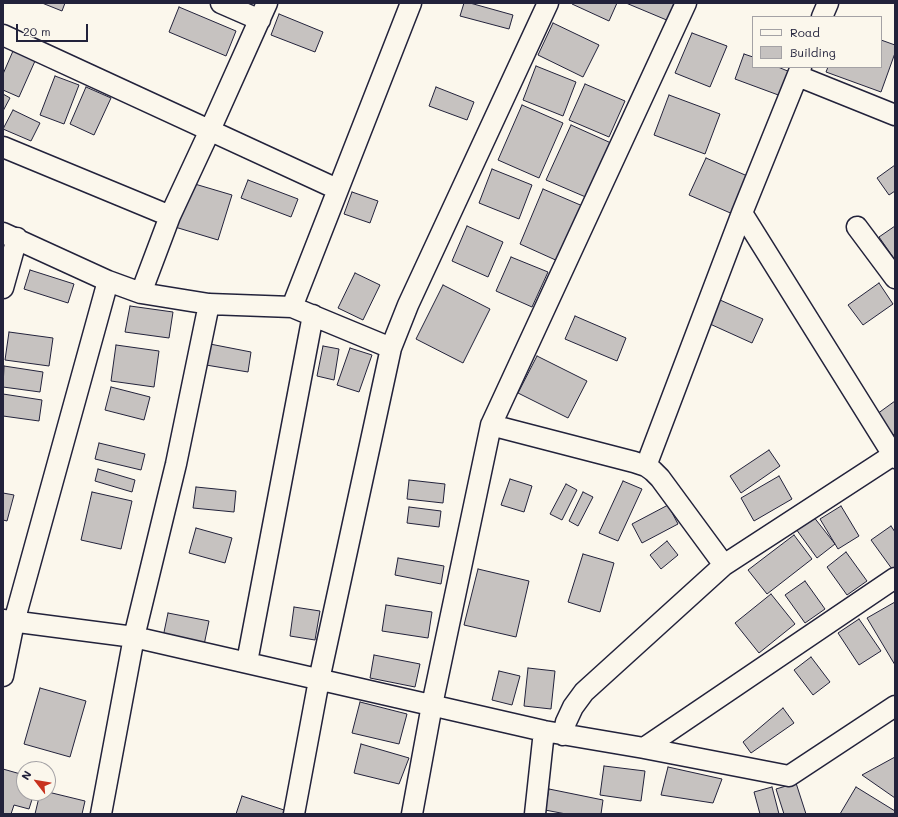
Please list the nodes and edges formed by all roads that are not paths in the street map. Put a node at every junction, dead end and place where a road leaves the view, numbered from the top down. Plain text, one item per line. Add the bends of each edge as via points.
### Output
1 (221, 3) edge
2 (411, 3) edge
3 (548, 3) edge
4 (686, 3) edge
5 (828, 3) edge
6 (264, 12) edge
7 (822, 16) edge
8 (3, 35) edge
9 (800, 72) edge
10 (895, 115) edge
11 (210, 130) junction
12 (3, 147) edge
13 (337, 189) junction
14 (742, 213) junction
15 (170, 216) junction
16 (857, 227) dead end
17 (10, 235) edge
18 (895, 278) edge
19 (108, 281) junction
20 (3, 288) edge
21 (141, 293) junction
22 (209, 304) junction
23 (292, 307) junction
24 (313, 315) junction
25 (391, 348) junction
26 (491, 425) junction
27 (894, 456) edge
28 (646, 466) junction
29 (724, 565) junction
30 (895, 578) edge
31 (9, 621) edge
32 (134, 638) junction
33 (246, 662) junction
34 (3, 676) edge
35 (319, 680) junction
36 (432, 705) junction
37 (895, 706) edge
38 (554, 733) junction
39 (644, 748) junction
40 (101, 814) edge
41 (294, 814) edge
42 (412, 814) edge
43 (535, 814) edge

1 - 6 street
2 - 13 street
3 - 25 street via 408,305
4 - 26 street
5 - 7 street
6 - 11 street
8 - 11 street
9 - 10 street
9 - 14 street
11 - 13 street
11 - 15 street
12 - 15 street
13 - 23 street
14 - 27 street
14 - 28 street
15 - 21 street
16 - 18 street
17 - 19 street
17 - 20 street
19 - 21 street
19 - 31 street
21 - 22 street
22 - 23 street
22 - 32 street via 176,464
23 - 24 street
24 - 25 street
24 - 33 street
25 - 35 street
26 - 28 street
26 - 36 street
27 - 29 street
28 - 29 street via 660,478
29 - 38 street via 584,692 566,722
30 - 39 street
31 - 32 street
31 - 34 street
32 - 33 street
32 - 40 street
33 - 35 street
35 - 36 street
35 - 41 street
36 - 38 street
36 - 42 street
37 - 39 street via 789,776
38 - 39 street
38 - 43 street

